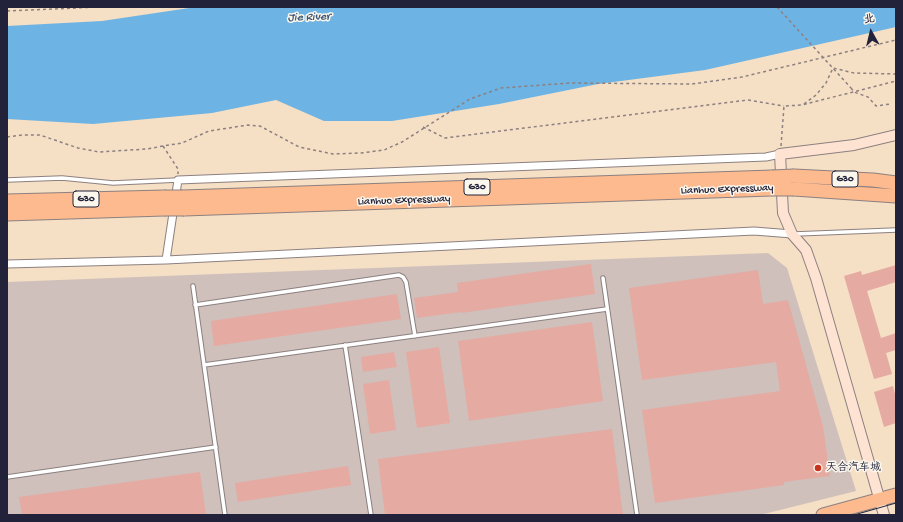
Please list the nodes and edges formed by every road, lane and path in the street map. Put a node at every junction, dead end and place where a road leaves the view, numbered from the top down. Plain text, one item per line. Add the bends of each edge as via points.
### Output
1 (99, 7) edge
2 (777, 7) edge
3 (7, 11) edge
4 (896, 40) edge
5 (833, 68) junction
6 (896, 74) edge
7 (896, 81) edge
8 (854, 92) junction
9 (890, 104) dead end
10 (802, 105) junction
11 (784, 106) junction
12 (423, 127) junction
13 (896, 135) edge
14 (7, 137) edge
15 (163, 146) junction
16 (780, 154) junction
17 (7, 180) edge
18 (178, 180) junction
19 (794, 182) junction
20 (896, 183) edge
21 (896, 196) edge
22 (7, 201) edge
23 (164, 204) junction
24 (7, 214) edge
25 (896, 230) edge
26 (792, 234) junction
27 (166, 260) junction
28 (7, 264) edge
29 (603, 278) dead end
30 (193, 286) dead end
31 (196, 305) junction
32 (607, 309) junction
33 (415, 336) junction
34 (345, 345) junction
35 (204, 365) junction
36 (216, 447) junction
37 (7, 476) edge
38 (896, 495) edge
39 (879, 499) junction
40 (226, 515) edge
41 (371, 515) edge
42 (637, 515) edge
43 (823, 515) edge
44 (884, 515) edge

1 - 3 path
2 - 5 path, bridge
4 - 12 path via 742,78 692,84 570,83 501,88 470,99
5 - 6 path
5 - 8 path, bridge
5 - 10 path via 826,83 816,95
7 - 8 path
8 - 9 path via 868,97 876,106
8 - 10 path
10 - 11 path
11 - 12 path via 748,100 445,138
11 - 16 path
12 - 15 path via 402,142 384,150 361,153 333,154 298,147 260,126 248,125 209,131 182,142
13 - 16 street via 854,145
14 - 15 path via 40,135 99,152
15 - 18 path via 178,169
16 - 18 street via 766,157
16 - 26 street via 783,212
17 - 18 lane via 62,178 113,183
18 - 27 street
19 - 20 highway, Lianhuo Expressway / G30 via 873,180
19 - 21 highway, Lianhuo Expressway / G30
19 - 23 highway, Lianhuo Expressway / G30, bridge
22 - 23 highway, Lianhuo Expressway / G30
23 - 24 highway, Lianhuo Expressway / G30
25 - 26 lane
26 - 27 street via 754,230
26 - 39 street via 806,250 816,278
27 - 28 street
29 - 32 lane
30 - 31 lane
31 - 33 lane via 399,275 406,282
31 - 35 lane
32 - 33 lane
32 - 42 lane
33 - 34 lane
34 - 35 lane
34 - 41 lane
35 - 36 lane
36 - 37 lane
36 - 40 lane
38 - 39 highway
39 - 43 highway
39 - 44 street

